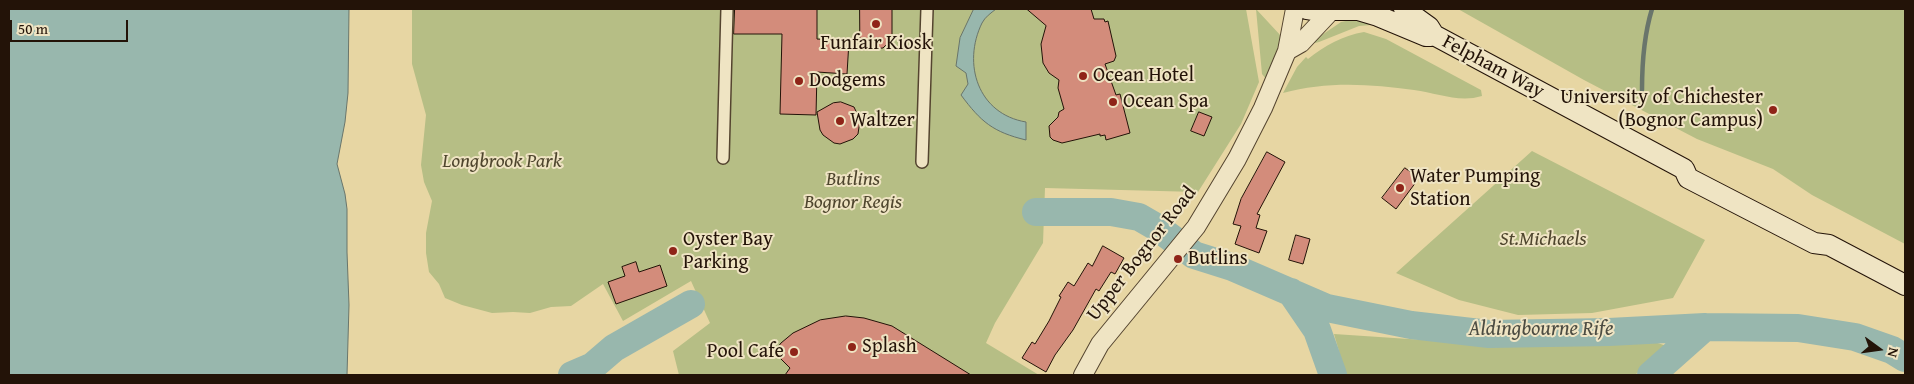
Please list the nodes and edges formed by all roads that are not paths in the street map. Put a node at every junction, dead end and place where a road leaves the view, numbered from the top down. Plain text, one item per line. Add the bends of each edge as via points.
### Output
1 (727, 9) edge
2 (927, 9) edge
3 (1295, 9) edge
4 (1306, 9) edge
5 (1404, 9) edge
6 (1335, 10) edge
7 (1434, 35) junction
8 (1287, 51) junction
9 (723, 158) dead end
10 (922, 162) dead end
11 (1905, 285) edge
12 (1083, 375) edge

1 - 9 street
2 - 10 street
3 - 8 street, Upper Bognor Road
4 - 6 main road, Felpham Way via 1319,12
5 - 7 main road, Felpham Way via 1429,27
6 - 7 main road, Felpham Way via 1358,10 1426,36
6 - 8 street via 1301,43
7 - 11 main road, Felpham Way via 1684,169 1688,178 1814,243 1829,245
8 - 12 street, Upper Bognor Road via 1237,159 1196,227 1100,344

